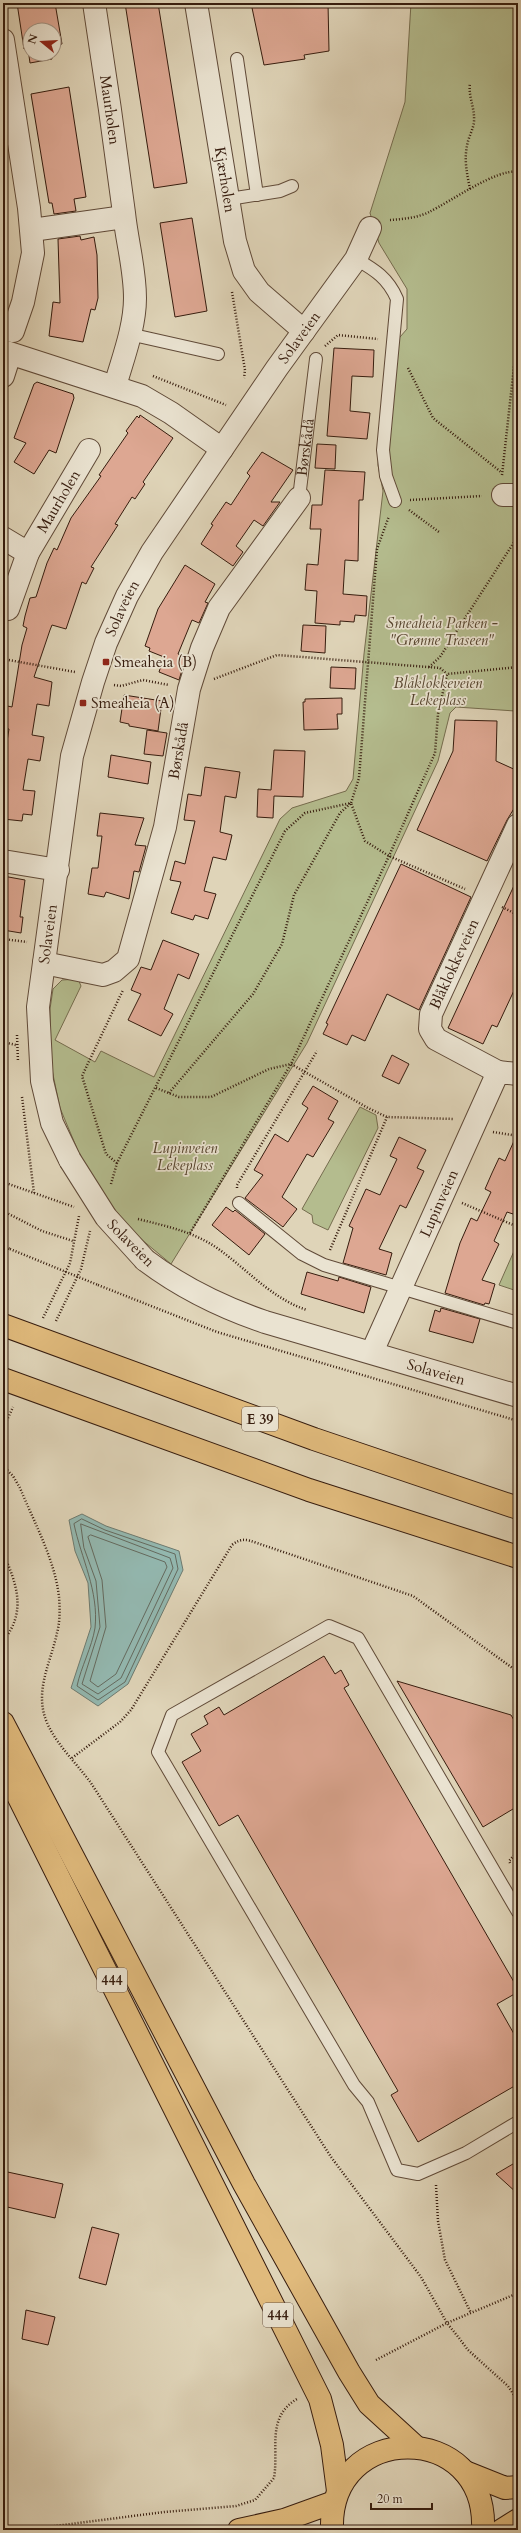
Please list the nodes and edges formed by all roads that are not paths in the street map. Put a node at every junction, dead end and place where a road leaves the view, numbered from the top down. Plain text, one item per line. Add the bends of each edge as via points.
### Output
1 (94, 3) edge
2 (196, 3) edge
3 (3, 40) edge
4 (237, 59) dead end
5 (292, 186) dead end
6 (257, 195) junction
7 (229, 199) junction
8 (124, 216) junction
9 (370, 228) road end
10 (32, 230) junction
11 (356, 259) junction
12 (13, 331) dead end
13 (304, 331) junction
14 (129, 334) junction
15 (7, 353) edge
16 (218, 354) dead end
17 (316, 359) road end
18 (3, 376) edge
19 (114, 386) junction
20 (222, 449) junction
21 (89, 450) dead end
22 (299, 498) joint
23 (395, 501) road end
24 (3, 538) edge
25 (28, 553) junction
26 (8, 609) dead end
27 (518, 826) edge
28 (3, 861) edge
29 (58, 870) junction
30 (44, 963) junction
31 (508, 1073) edge
32 (239, 1203) road end
33 (399, 1289) junction
34 (518, 1323) edge
35 (3, 1325) edge
36 (372, 1352) junction
37 (3, 1379) edge
38 (518, 1396) edge
39 (518, 1508) edge
40 (518, 1557) edge
41 (3, 1723) edge
42 (3, 1766) edge
43 (518, 1912) edge
44 (518, 2122) edge
45 (416, 2447) junction
46 (465, 2472) junction
47 (518, 2487) edge
48 (336, 2497) junction
49 (518, 2520) edge
50 (239, 2530) edge
51 (332, 2530) edge
52 (483, 2530) edge
53 (502, 2530) edge

1 - 8 street, Maurholen
2 - 7 street, Kjærholen
3 - 10 street
4 - 6 lane
5 - 6 lane
6 - 7 lane
7 - 13 street, Kjærholen via 235,241 244,271 259,292
8 - 10 street
8 - 14 street, Maurholen via 133,263 135,299
9 - 11 street, Solaveien
10 - 12 street via 33,253 23,302
11 - 13 street, Solaveien
11 - 23 lane via 379,273 391,285 397,299 383,450 386,476
13 - 20 street, Solaveien
14 - 16 lane
14 - 19 street, Maurholen
15 - 18 street
15 - 19 street
17 - 22 lane, Børskådå
19 - 20 street via 154,402
20 - 29 street, Solaveien via 152,552 127,596 106,643 72,756
21 - 25 street, Maurholen
22 - 30 street, Børskådå via 219,608 202,648 189,689 165,827 128,959 114,971 103,975
24 - 25 street
25 - 26 street, Maurholen
27 - 31 street, Blåklokkeveien via 431,1014 430,1028 436,1039
28 - 29 street
29 - 30 street, Solaveien
30 - 36 street, Solaveien, bridge via 38,1007 42,1082 52,1123 70,1160 106,1217 145,1260 175,1283 231,1310 265,1322
31 - 33 street, Lupinveien via 474,1126
32 - 33 lane via 302,1254 324,1265
33 - 34 lane
33 - 36 street, Lupinveien
35 - 39 main road, E 39 via 314,1439
36 - 38 street, Solaveien
37 - 40 main road via 310,1490
41 - 45 main road, 444 via 244,2184 333,2345 369,2404
42 - 48 main road, 444 via 320,2399 332,2445
43 - 44 lane via 358,1638 329,1626 172,1715 158,1752 346,2071 368,2102 397,2170 418,2174 466,2153
45 - 46 main road, 444 via 443,2455
45 - 48 main road, 444 via 396,2447 372,2455 348,2475
46 - 47 main road, 444 via 505,2488
46 - 52 main road, 444 via 480,2499 484,2514
48 - 50 main road via 284,2520
48 - 51 main road, 444
49 - 53 main road

